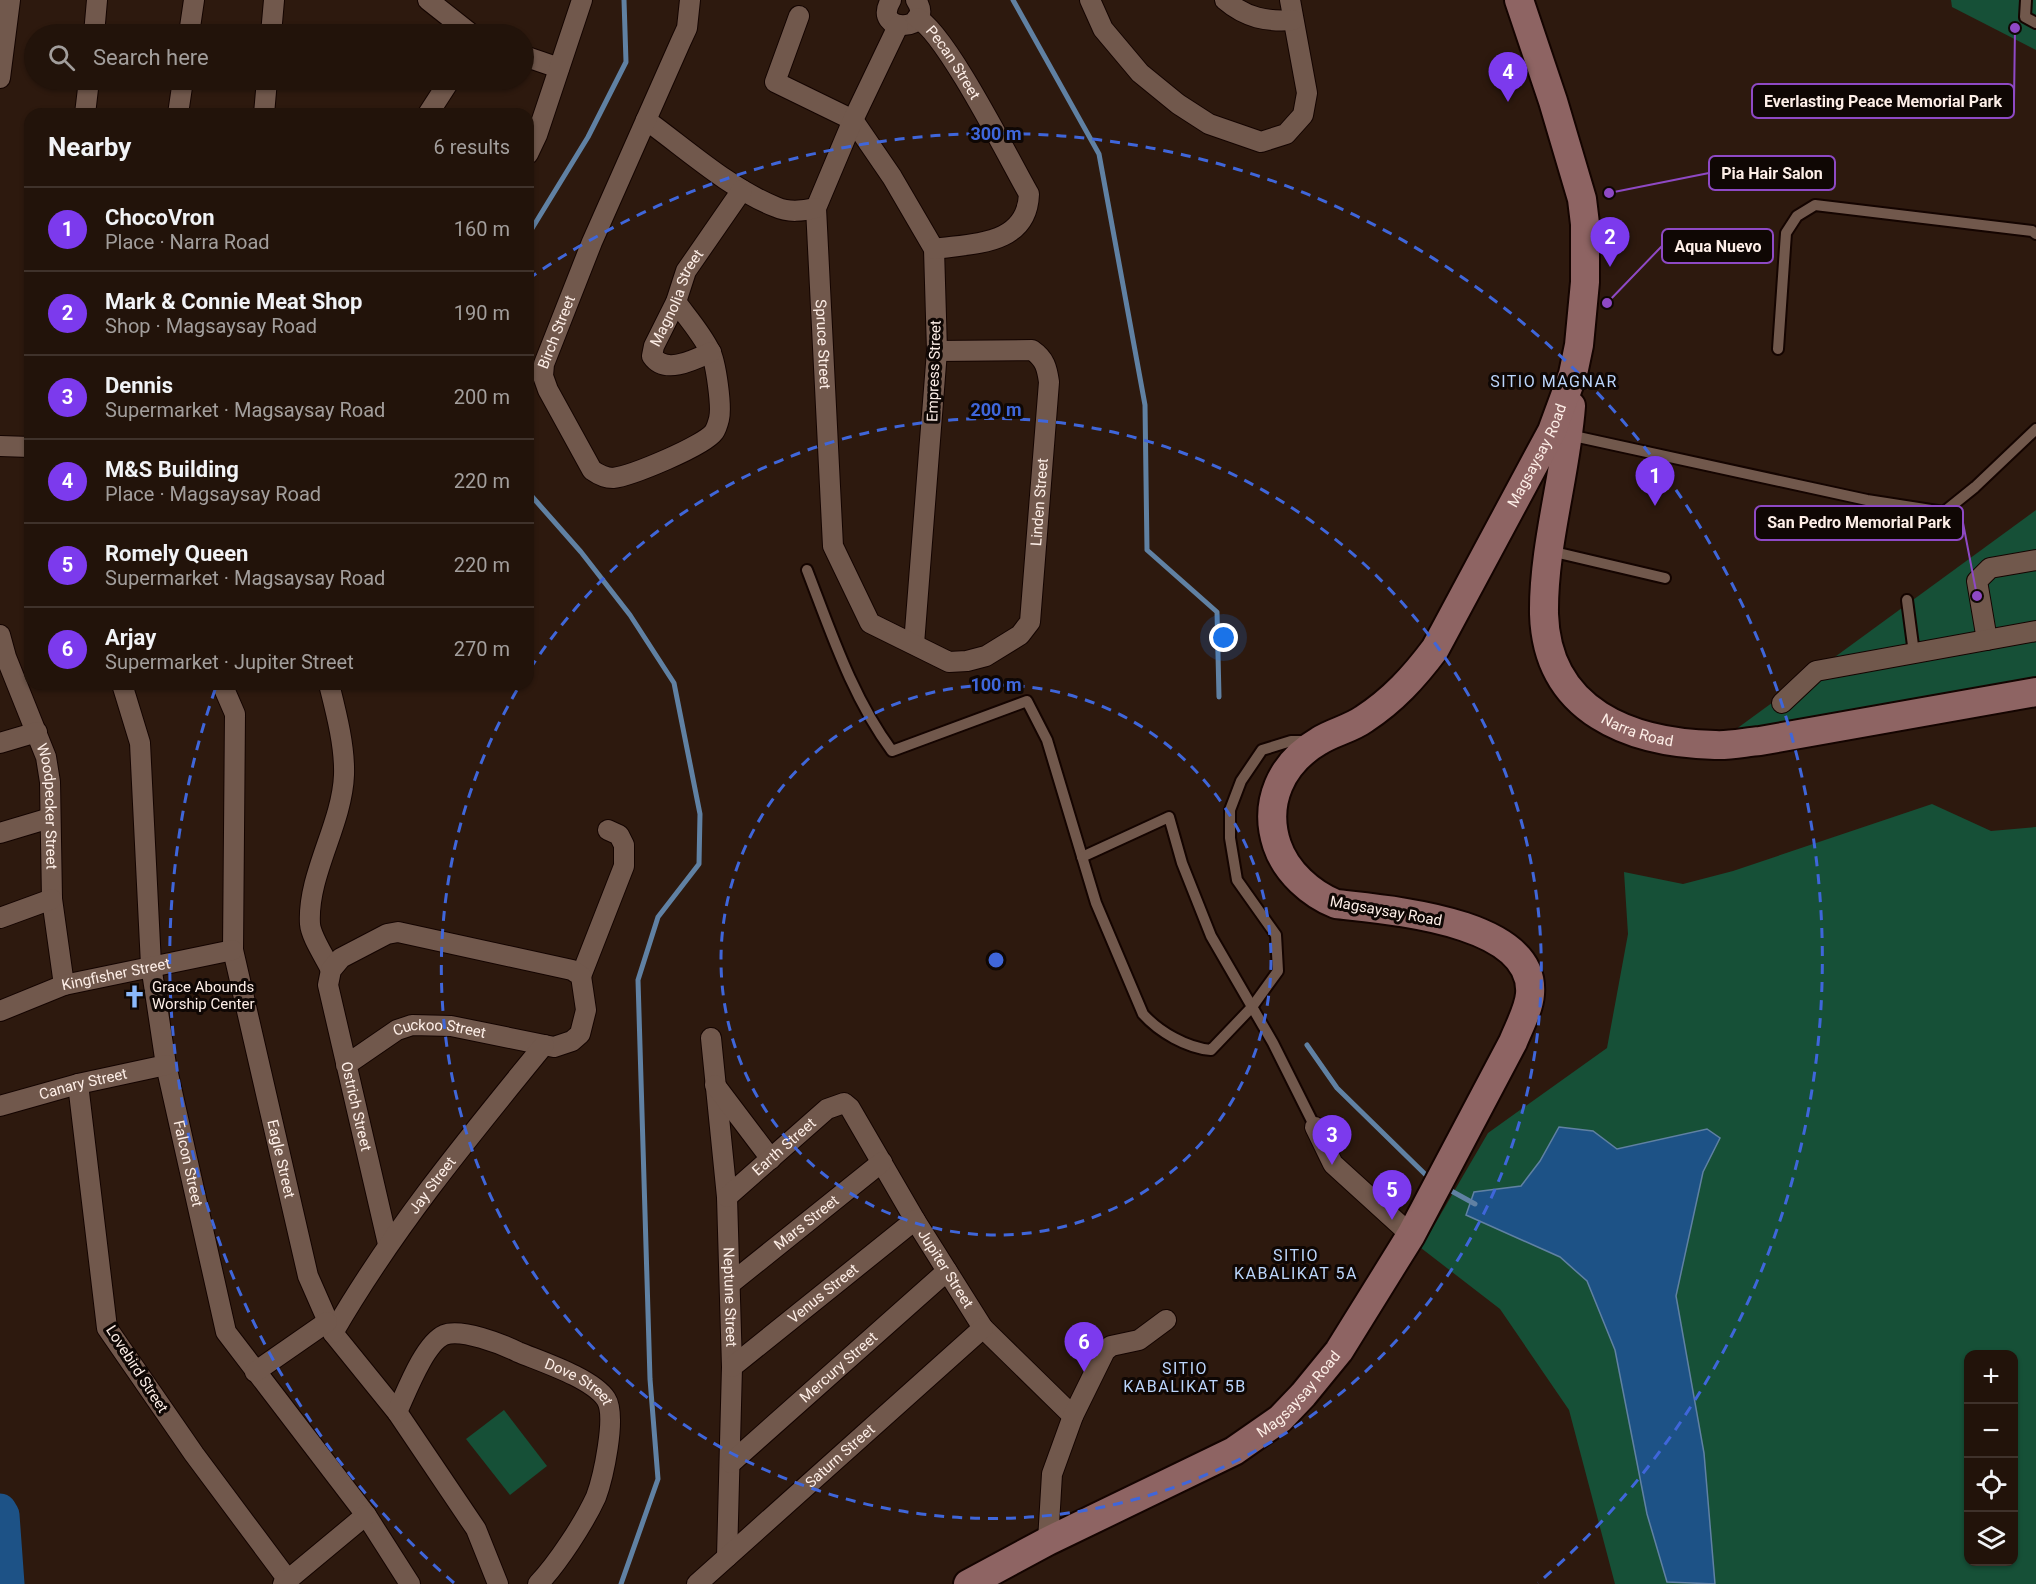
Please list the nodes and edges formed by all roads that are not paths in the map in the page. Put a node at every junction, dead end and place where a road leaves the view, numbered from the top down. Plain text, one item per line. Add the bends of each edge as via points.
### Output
1 (10, 0) edge
2 (98, 0) edge
3 (194, 0) edge
4 (274, 0) edge
5 (428, 0) edge
6 (582, 0) edge
7 (690, 0) edge
8 (891, 0) edge
9 (1090, 0) edge
10 (1226, 0) edge
11 (1290, 0) edge
12 (1519, 0) edge
13 (2026, 0) edge
14 (916, 9) edge
15 (799, 16) dead end
16 (1293, 20) junction
17 (2036, 22) edge
18 (95, 24) edge
19 (190, 24) edge
20 (272, 24) edge
21 (458, 24) edge
22 (898, 26) junction
23 (534, 59) edge
24 (559, 68) junction
25 (0, 78) edge
26 (88, 90) edge
27 (182, 90) edge
28 (266, 90) edge
29 (444, 90) edge
30 (86, 108) edge
31 (179, 108) edge
32 (265, 108) edge
33 (432, 108) edge
34 (646, 120) junction
35 (853, 120) junction
36 (534, 141) edge
37 (742, 190) junction
38 (816, 208) junction
39 (2036, 234) edge
40 (934, 249) junction
41 (676, 302) junction
42 (1778, 349) dead end
43 (937, 351) junction
44 (711, 352) junction
45 (1573, 374) junction
46 (2036, 429) edge
47 (1569, 435) junction
48 (0, 446) edge
49 (24, 447) edge
50 (1550, 551) junction
51 (2036, 560) edge
52 (807, 570) dead end
53 (1665, 578) dead end
54 (1907, 600) dead end
55 (2036, 631) edge
56 (0, 635) edge
57 (1988, 640) junction
58 (914, 644) junction
59 (1914, 653) junction
60 (3, 658) edge
61 (124, 690) edge
62 (225, 690) edge
63 (330, 690) edge
64 (2036, 692) edge
65 (1782, 703) dead end
66 (37, 732) junction
67 (1318, 741) junction
68 (0, 743) edge
69 (50, 818) junction
70 (608, 830) dead end
71 (0, 833) edge
72 (1082, 857) junction
73 (52, 899) junction
74 (0, 918) edge
75 (233, 950) junction
76 (151, 965) junction
77 (331, 970) junction
78 (581, 976) junction
79 (64, 985) junction
80 (1252, 1007) junction
81 (0, 1011) edge
82 (711, 1038) dead end
83 (544, 1046) junction
84 (166, 1065) junction
85 (346, 1065) junction
86 (78, 1084) junction
87 (715, 1085) junction
88 (844, 1103) joint
89 (0, 1106) edge
90 (1315, 1127) joint
91 (771, 1159) junction
92 (882, 1162) junction
93 (727, 1197) junction
94 (915, 1220) junction
95 (1411, 1235) junction
96 (388, 1244) junction
97 (947, 1271) junction
98 (730, 1284) junction
99 (1166, 1320) dead end
100 (330, 1327) junction
101 (983, 1328) junction
102 (732, 1367) junction
103 (255, 1372) junction
104 (397, 1412) junction
105 (1073, 1416) junction
106 (731, 1463) junction
107 (366, 1515) junction
108 (1048, 1540) junction
109 (727, 1557) junction
110 (286, 1582) edge
111 (410, 1584) edge
112 (498, 1584) edge
113 (538, 1584) edge
114 (697, 1584) edge
115 (968, 1584) edge

1 - 25 street
2 - 18 street
3 - 19 street
4 - 20 street
5 - 21 street
6 - 24 street
7 - 34 street, Birch Street via 687,28
8 - 22 street via 888,16
9 - 16 street via 1103,29 1140,73 1209,124 1261,142 1286,134 1303,115 1306,93
10 - 16 street via 1255,18
11 - 16 street
12 - 45 main road, Magsaysay Road via 1554,101 1584,216 1585,282
13 - 17 lane via 2025,17
14 - 22 street via 912,24
14 - 40 street, Pecan Street via 947,50 1029,194 1028,210 1011,232 997,240
15 - 35 street via 775,82
22 - 35 street, Spruce Street
23 - 24 street
24 - 36 street
26 - 30 street
27 - 31 street
28 - 32 street
29 - 33 street
34 - 37 street
34 - 44 street, Birch Street via 583,265 544,364 543,376 592,470 613,478 686,451 714,432 720,403
35 - 38 street, Spruce Street
35 - 40 street, Empress Street
37 - 38 street via 776,208
37 - 41 street, Magnolia Street via 686,271
38 - 58 street, Spruce Street via 833,546 865,618
39 - 42 lane via 1815,205 1797,216 1786,233
40 - 43 street, Empress Street
41 - 44 street, Birch Street
41 - 44 street, Magnolia Street via 652,356 665,366
43 - 58 street, Empress Street
43 - 58 street, Linden Street via 1021,348 1041,356 1047,369 1032,604 1030,622 1020,635 986,656 968,662 949,662
45 - 47 main road, Narra Road
45 - 67 main road, Magsaysay Road via 1542,450 1435,650 1389,702 1361,721
46 - 47 lane via 1944,512 1844,495
47 - 50 main road, Narra Road
48 - 49 street
50 - 53 lane
50 - 64 main road, Narra Road via 1544,614 1555,665 1571,693 1588,710 1638,735 1715,745 1760,741
51 - 57 street via 1990,568 1977,580
52 - 72 lane via 870,722 892,751 1027,701 1047,740
54 - 59 lane
55 - 57 street
56 - 60 street, Woodpecker Street
57 - 59 street
59 - 65 street via 1816,671
60 - 66 street, Woodpecker Street
61 - 76 street, Falcon Street via 140,743
62 - 75 street, Eagle Street via 236,714
63 - 77 street via 344,775 336,820 317,872 310,925
66 - 68 street
66 - 69 street, Woodpecker Street via 50,782
67 - 80 lane via 1291,741 1262,750 1241,781 1230,810 1237,880 1276,935 1278,971
67 - 95 main road, Magsaysay Road via 1296,758 1278,782 1272,801 1280,854 1302,883 1320,898 1336,904 1462,924 1480,931 1506,948 1528,976 1530,994 1513,1042
69 - 71 street
69 - 73 street, Woodpecker Street
70 - 78 street via 619,835 624,845 624,866
72 - 80 lane via 1169,817 1210,936
72 - 80 lane via 1096,903 1143,1014 1154,1027 1199,1049 1211,1050
73 - 74 street
73 - 79 street, Woodpecker Street
75 - 76 street, Kingfisher Street
75 - 100 street, Eagle Street via 308,1275
76 - 79 street, Kingfisher Street
76 - 84 street, Falcon Street
77 - 78 street via 341,958 398,932 572,970
77 - 85 street, Ostrich Street via 328,985
78 - 83 street via 586,1010 580,1034 563,1046
79 - 81 street, Kingfisher Street
80 - 90 lane
82 - 87 street, Neptune Street
83 - 85 street, Cuckoo Street via 451,1026 412,1025 397,1030
83 - 96 street, Jay Street via 447,1164
84 - 86 street, Canary Street
84 - 103 street, Falcon Street via 218,1309 226,1332
85 - 96 street, Ostrich Street
86 - 89 street, Canary Street
86 - 110 street, Lovebird Street via 107,1328
87 - 91 street
87 - 93 street, Neptune Street
88 - 91 street, Earth Street via 827,1108
88 - 92 street, Jupiter Street
90 - 95 street via 1333,1164
91 - 93 street, Earth Street
92 - 94 street, Jupiter Street
92 - 98 street, Mars Street
93 - 98 street, Neptune Street
94 - 97 street, Jupiter Street
94 - 102 street, Venus Street
95 - 108 main road, Magsaysay Road via 1339,1351 1280,1419 1234,1451
96 - 100 street, Jay Street
97 - 101 street, Jupiter Street
97 - 106 street, Mercury Street
98 - 102 street, Neptune Street
99 - 105 street via 1139,1340 1107,1348
100 - 103 street
100 - 104 street, Eagle Street
101 - 105 street, Jupiter Street
101 - 109 street, Saturn Street
102 - 106 street, Neptune Street
103 - 107 street, Falcon Street
104 - 112 street, Eagle Street via 476,1529
104 - 113 street, Dove Street via 430,1348 444,1335 461,1333 506,1346 586,1382 607,1400 607,1450 596,1496
105 - 108 street via 1052,1474
106 - 109 street, Neptune Street
107 - 110 street
107 - 111 street, Falcon Street
108 - 115 main road, Magsaysay Road
109 - 114 street, Saturn Street

